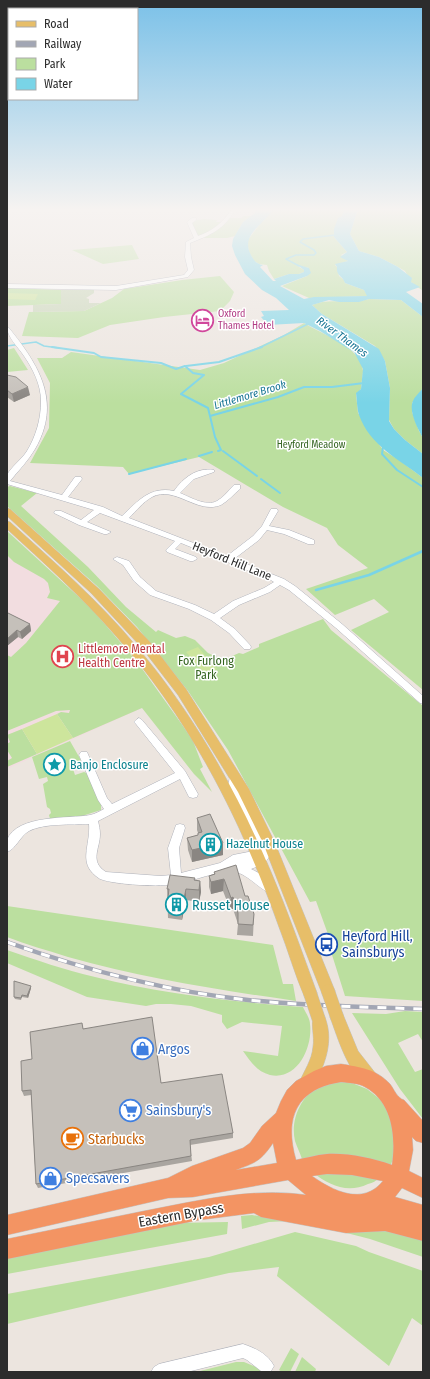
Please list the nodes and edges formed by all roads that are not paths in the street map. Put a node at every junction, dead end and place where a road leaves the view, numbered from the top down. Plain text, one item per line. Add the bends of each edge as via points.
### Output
1 (187, 274) edge
2 (7, 286) edge
3 (7, 330) edge
4 (212, 471) dead end
5 (78, 479) dead end
6 (7, 481) edge
7 (237, 487) dead end
8 (176, 494) junction
9 (64, 497) junction
10 (100, 509) junction
11 (274, 511) dead end
12 (7, 512) edge
13 (58, 513) dead end
14 (124, 518) junction
15 (82, 523) junction
16 (7, 524) edge
17 (265, 527) junction
18 (107, 532) dead end
19 (180, 540) junction
20 (311, 542) dead end
21 (193, 559) dead end
22 (228, 559) junction
23 (117, 560) dead end
24 (281, 582) junction
25 (214, 618) junction
26 (246, 647) dead end
27 (423, 700) edge
28 (139, 722) dead end
29 (84, 755) dead end
30 (182, 774) junction
31 (193, 794) dead end
32 (111, 810) junction
33 (93, 819) junction
34 (180, 828) dead end
35 (7, 846) edge
36 (264, 856) junction
37 (224, 867) junction
38 (240, 868) junction
39 (177, 879) junction
40 (271, 889) junction
41 (373, 1081) junction
42 (307, 1083) junction
43 (393, 1103) junction
44 (282, 1120) junction
45 (423, 1134) edge
46 (291, 1170) junction
47 (398, 1176) junction
48 (168, 1188) junction
49 (423, 1188) edge
50 (362, 1204) junction
51 (252, 1205) junction
52 (423, 1215) edge
53 (7, 1225) edge
54 (423, 1231) edge
55 (7, 1249) edge
56 (266, 1366) dead end
57 (159, 1372) edge

1 - 2 street via 180,278 104,289
3 - 6 street via 35,370 45,397 44,414 33,447
4 - 8 street via 190,477
5 - 9 street
6 - 9 street, Heyford Hill Lane
7 - 8 street via 215,504 206,504
8 - 14 street via 165,492 149,496
9 - 10 street, Heyford Hill Lane
10 - 14 street, Heyford Hill Lane
10 - 15 street
11 - 17 street
12 - 36 main road via 95,591 146,645 182,692 234,775
13 - 15 street
14 - 19 street, Heyford Hill Lane
15 - 18 street
16 - 36 main road via 87,598 134,649 171,699
17 - 20 street
17 - 22 street via 256,538
19 - 21 street via 170,550
19 - 22 street, Heyford Hill Lane
22 - 24 street, Heyford Hill Lane
23 - 25 street via 126,563 153,593
24 - 25 street via 236,603
24 - 27 street, Heyford Hill Lane via 339,626
25 - 26 street via 232,631
28 - 30 street
29 - 32 street via 103,800
30 - 31 street
30 - 32 street
32 - 33 street
33 - 35 street via 42,823 26,828
33 - 39 street via 95,834 91,852 92,865 96,871 104,876 144,880
34 - 39 street via 172,848
36 - 37 street via 233,860
36 - 38 street
36 - 40 main road
36 - 41 main road, bridge via 297,910 352,1056
37 - 38 street
37 - 39 street
38 - 40 street via 257,877
40 - 42 main road, bridge via 319,1020 319,1062
41 - 42 highway via 341,1073 318,1077
41 - 43 highway
42 - 44 highway via 288,1104
43 - 45 highway
43 - 47 highway via 402,1129 404,1148
44 - 46 highway via 286,1160
44 - 48 highway, Eastern Bypass via 257,1150 248,1156 192,1176
46 - 47 highway, Eastern Bypass via 314,1165 348,1164
46 - 48 highway, Eastern Bypass via 193,1187
46 - 50 highway via 323,1193 338,1200
47 - 49 highway, Eastern Bypass
47 - 50 highway via 382,1196
48 - 53 highway, Eastern Bypass
50 - 51 highway, Eastern Bypass via 332,1209 285,1202
50 - 52 highway via 385,1204
51 - 54 highway via 333,1222 385,1221
51 - 55 highway, Eastern Bypass via 199,1210
56 - 57 street via 252,1354 243,1351

